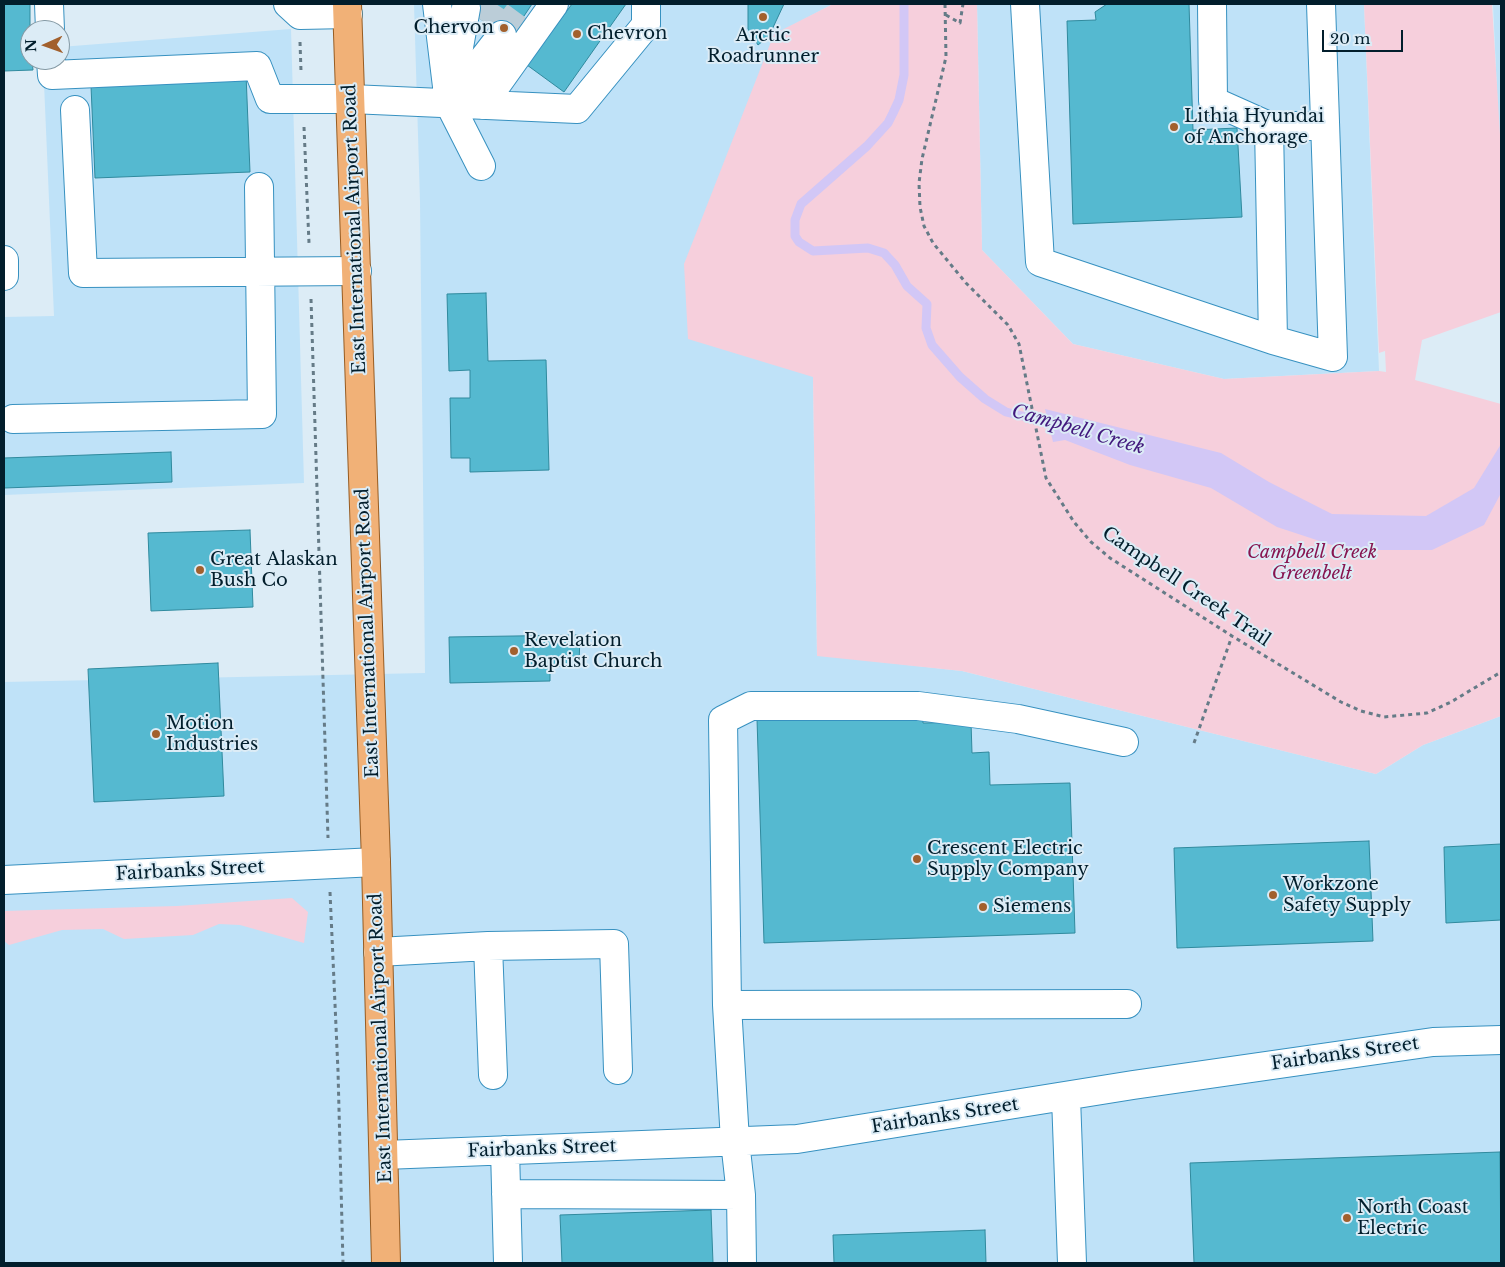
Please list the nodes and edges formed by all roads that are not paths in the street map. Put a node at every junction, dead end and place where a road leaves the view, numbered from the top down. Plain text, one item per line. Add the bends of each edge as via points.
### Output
1 (49, 4) edge
2 (437, 4) edge
3 (554, 4) edge
4 (646, 4) edge
5 (1025, 4) edge
6 (1212, 4) edge
7 (1321, 4) edge
8 (294, 9) edge
9 (347, 9) edge
10 (50, 20) edge
11 (52, 70) edge
12 (351, 99) junction
13 (449, 103) junction
14 (482, 105) junction
15 (75, 110) dead end
16 (1269, 126) junction
17 (1325, 126) junction
18 (480, 166) dead end
19 (259, 187) dead end
20 (4, 260) edge
21 (357, 271) junction
22 (261, 272) junction
23 (4, 276) edge
24 (1273, 340) junction
25 (13, 419) dead end
26 (1124, 742) dead end
27 (376, 862) junction
28 (4, 880) edge
29 (488, 946) junction
30 (378, 952) junction
31 (1127, 1004) dead end
32 (727, 1005) junction
33 (1501, 1040) edge
34 (618, 1070) dead end
35 (493, 1075) dead end
36 (1066, 1097) junction
37 (735, 1141) junction
38 (505, 1150) junction
39 (384, 1155) junction
40 (506, 1194) junction
41 (741, 1195) junction
42 (386, 1263) edge
43 (508, 1263) edge
44 (742, 1263) edge
45 (1072, 1263) edge

1 - 10 street
2 - 13 street
3 - 14 street
4 - 14 street via 646,25 577,109
5 - 24 street via 1040,262
6 - 16 street via 1213,100
7 - 17 street
8 - 9 street
9 - 12 main road, East International Airport Road
11 - 12 street via 52,75 257,66 270,99
12 - 13 street
12 - 21 main road, East International Airport Road
13 - 13 street via 484,21
13 - 14 street
13 - 18 street
15 - 22 street via 83,273
16 - 17 street
16 - 24 street
17 - 24 street via 1333,357
19 - 22 street
20 - 23 street
21 - 22 street
21 - 27 main road, East International Airport Road
22 - 25 street via 262,414
26 - 32 street via 1018,719 918,706 751,706 723,720
27 - 28 street, Fairbanks Street
27 - 30 main road, East International Airport Road
29 - 30 street
29 - 34 street via 614,944
29 - 35 street
30 - 39 main road, East International Airport Road
31 - 32 street
32 - 37 street
33 - 36 street, Fairbanks Street via 1433,1042
36 - 37 street, Fairbanks Street via 797,1139
36 - 45 street
37 - 38 street, Fairbanks Street
37 - 41 street
38 - 39 street, Fairbanks Street
38 - 40 street
39 - 42 main road, East International Airport Road
40 - 41 street
40 - 43 street
41 - 44 street

